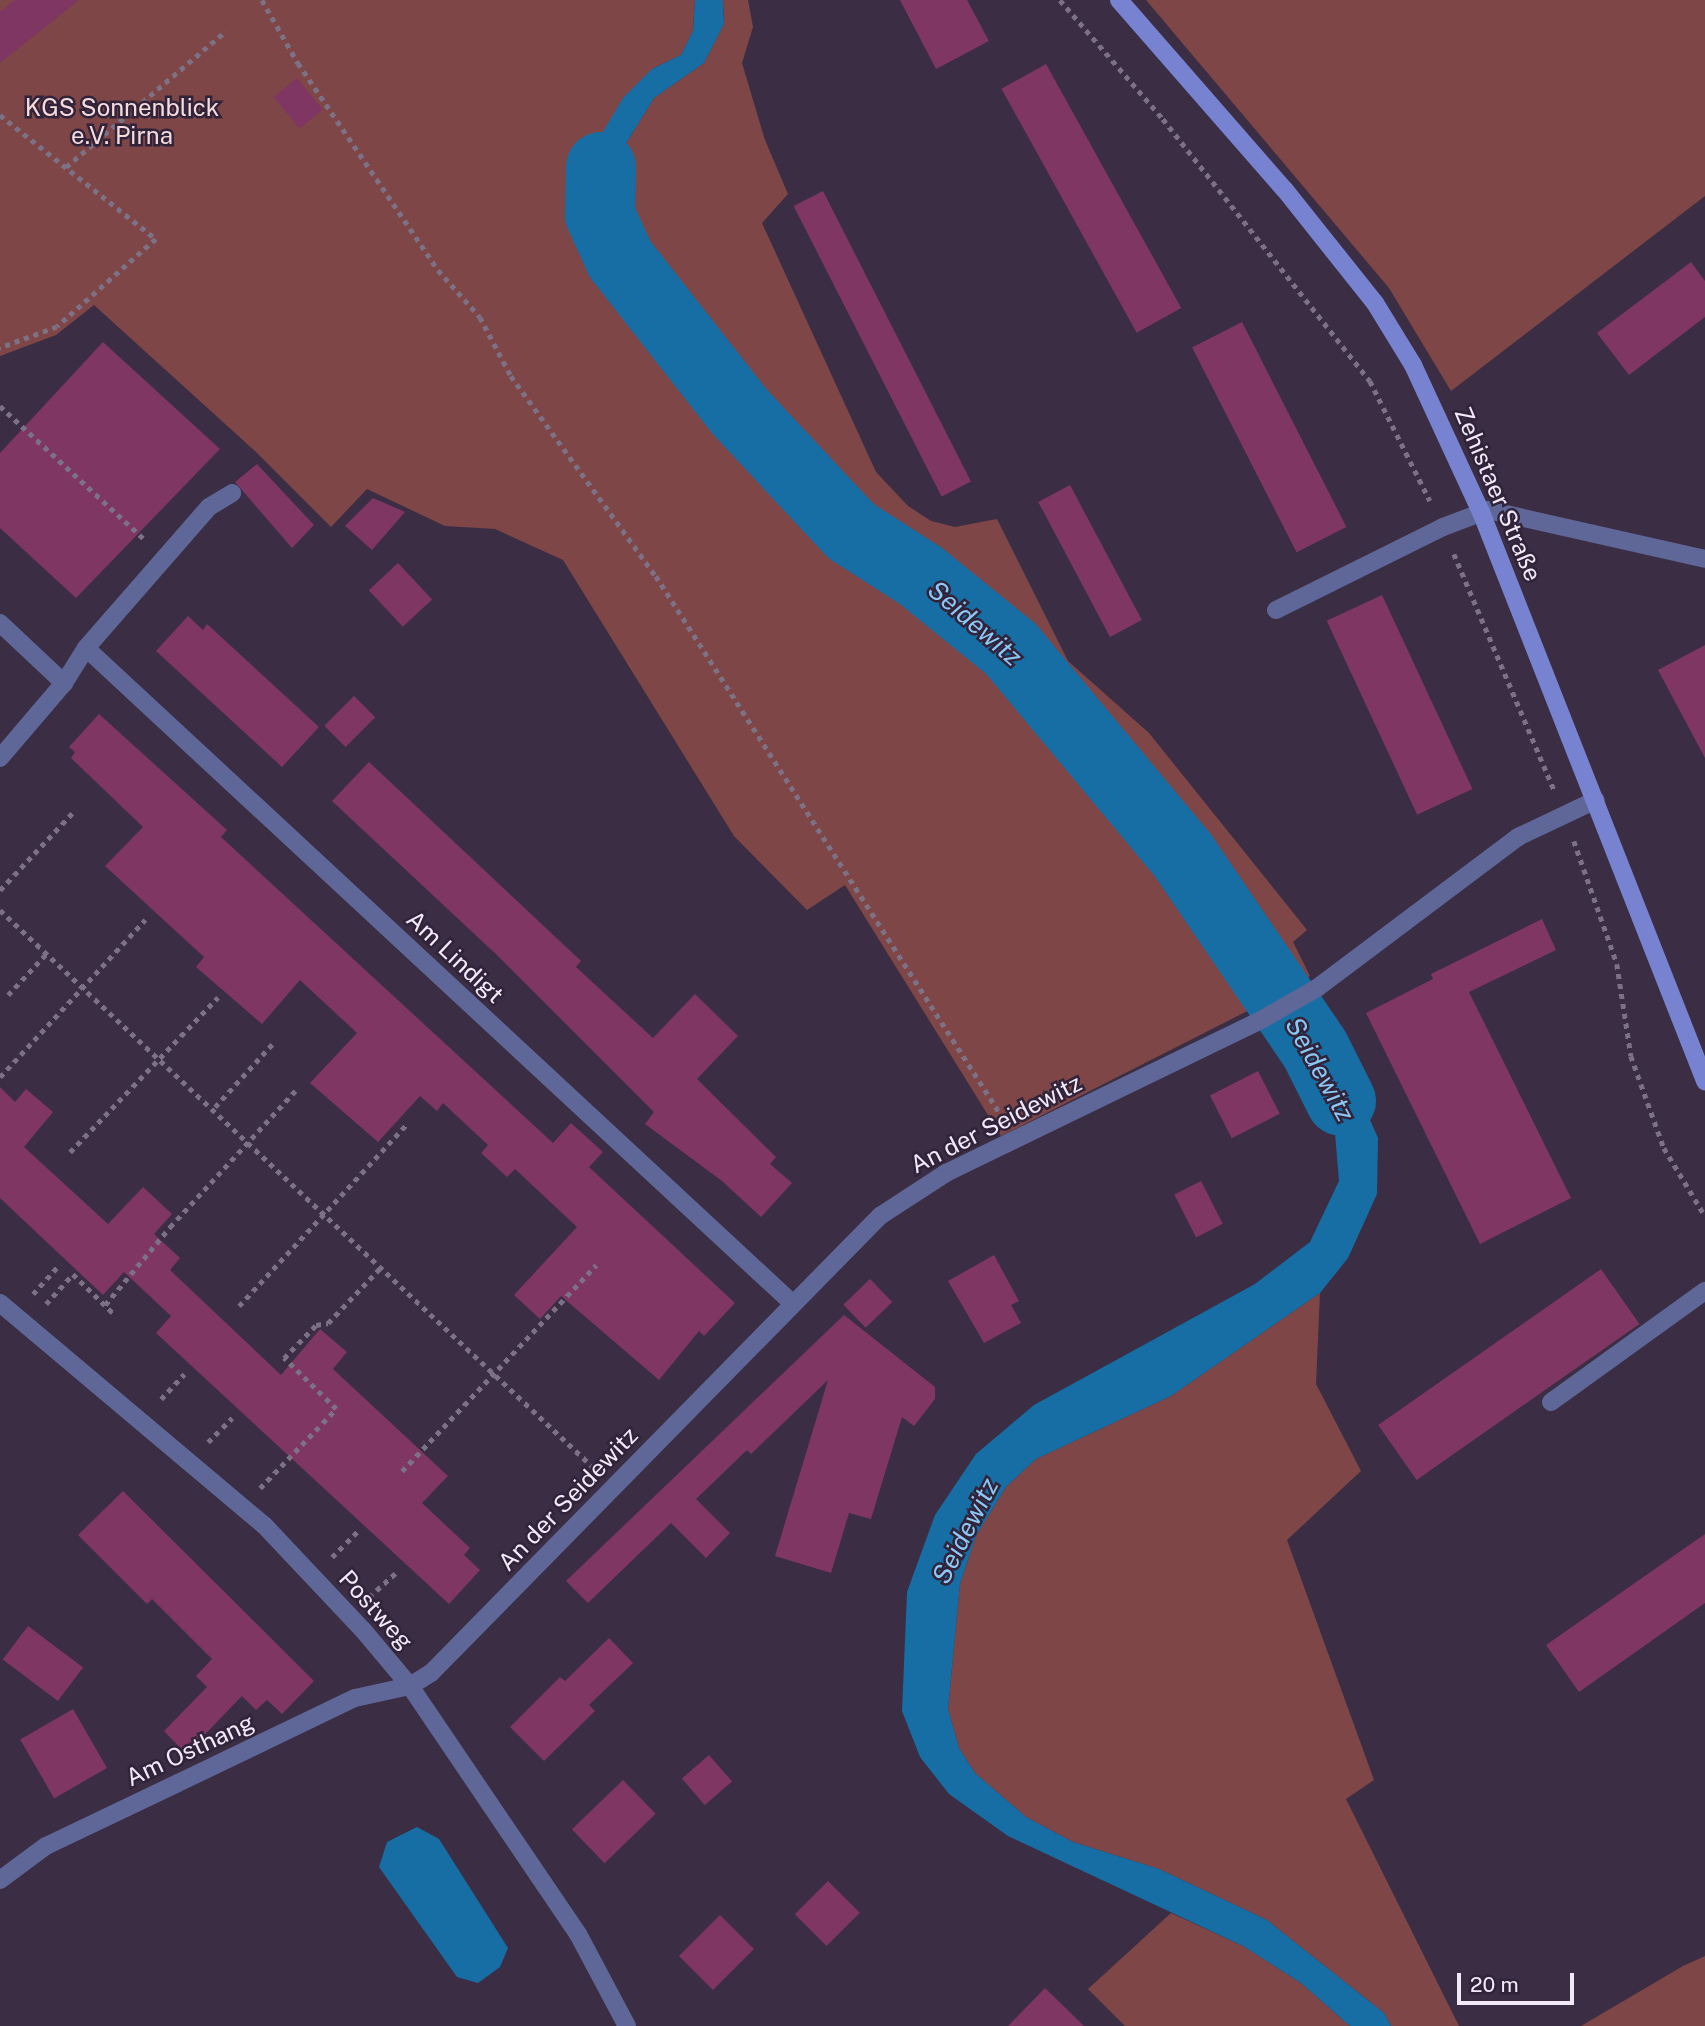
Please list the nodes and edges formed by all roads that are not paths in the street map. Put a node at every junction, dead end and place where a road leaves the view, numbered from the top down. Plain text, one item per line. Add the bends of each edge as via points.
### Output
1 (1119, 0) edge
2 (233, 493) dead end
3 (1481, 512) junction
4 (1705, 559) edge
5 (1276, 610) dead end
6 (0, 623) edge
7 (86, 649) junction
8 (64, 683) junction
9 (0, 758) edge
10 (1596, 800) junction
11 (1705, 1081) edge
12 (1705, 1291) edge
13 (791, 1302) junction
14 (0, 1303) edge
15 (1551, 1402) dead end
16 (410, 1686) junction
17 (0, 1880) edge
18 (627, 2026) edge

1 - 3 main road, Zehistaer Straße via 1285,190 1375,303 1413,365
2 - 7 street via 209,507
3 - 4 street via 1537,519
3 - 5 street
3 - 10 main road, Zehistaer Straße
6 - 8 street
7 - 8 street
7 - 13 street, Am Lindigt
8 - 9 street
10 - 11 main road, Zehistaer Straße
10 - 13 street, An der Seidewitz via 1517,836 1317,988 1261,1020 946,1173 880,1216
12 - 15 street
13 - 16 street, An der Seidewitz via 431,1673
14 - 16 street, Postweg via 264,1525
16 - 17 street, Am Osthang via 376,1690 314,1718 46,1846
16 - 18 street, Postweg via 579,1934

